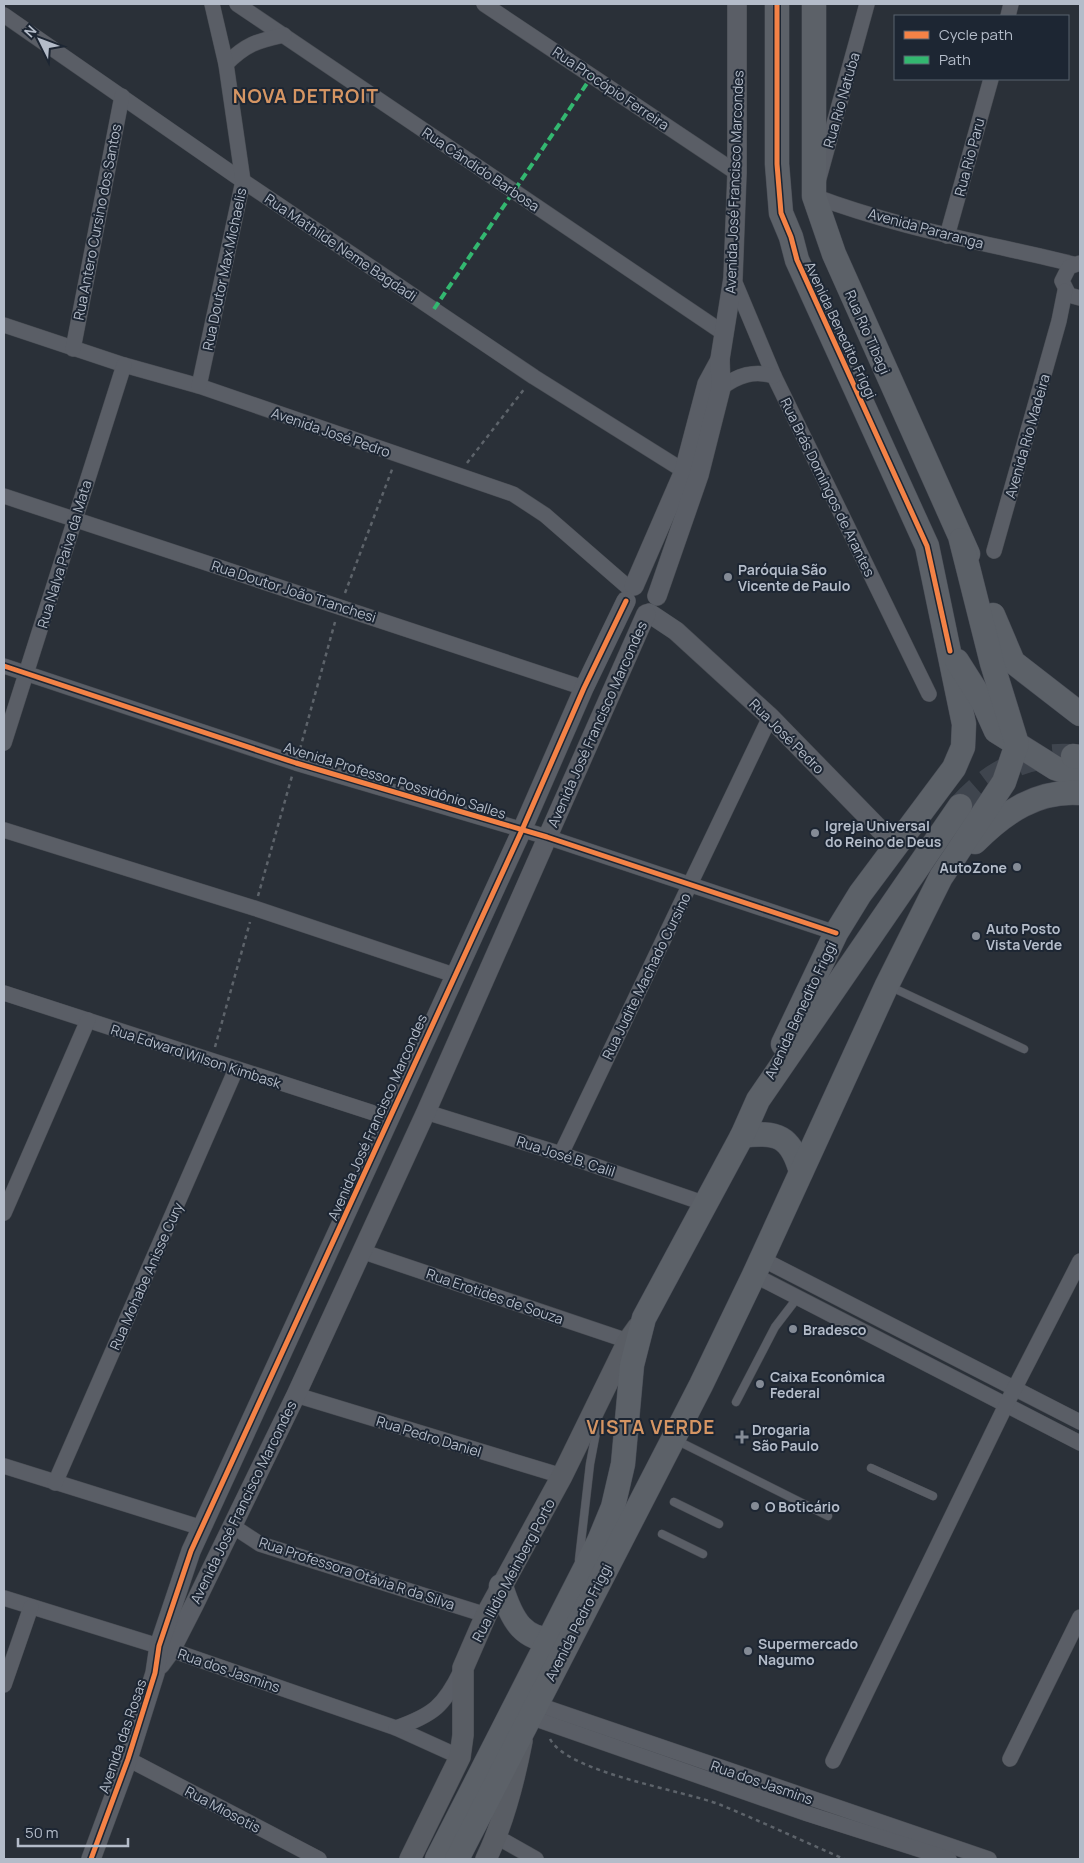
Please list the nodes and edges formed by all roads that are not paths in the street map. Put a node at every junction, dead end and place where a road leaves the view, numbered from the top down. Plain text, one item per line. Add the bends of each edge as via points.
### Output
1 (212, 4) edge
2 (237, 4) edge
3 (484, 4) edge
4 (737, 4) edge
5 (776, 4) edge
6 (814, 4) edge
7 (868, 4) edge
8 (4, 16) edge
9 (284, 35) junction
10 (226, 64) junction
11 (990, 80) edge
12 (122, 96) junction
13 (777, 164) junction
14 (737, 174) junction
15 (243, 181) junction
16 (814, 196) junction
17 (782, 213) junction
18 (947, 236) junction
19 (1075, 265) edge
20 (734, 278) junction
21 (1065, 291) junction
22 (1080, 298) edge
23 (1059, 321) junction
24 (4, 325) edge
25 (725, 334) junction
26 (73, 349) junction
27 (720, 359) junction
28 (124, 365) junction
29 (774, 376) junction
30 (199, 386) junction
31 (721, 388) junction
32 (684, 471) junction
33 (4, 496) edge
34 (74, 519) junction
35 (961, 540) junction
36 (994, 551) dead end
37 (630, 592) junction
38 (652, 606) junction
39 (950, 651) junction
40 (4, 666) edge
41 (27, 673) junction
42 (584, 688) junction
43 (929, 694) dead end
44 (1080, 714) edge
45 (770, 717) junction
46 (4, 743) edge
47 (1017, 744) junction
48 (1078, 763) edge
49 (1080, 793) edge
50 (960, 806) tunnel mouth
51 (4, 830) edge
52 (522, 830) junction
53 (547, 837) junction
54 (895, 845) junction
55 (940, 878) junction
56 (690, 885) junction
57 (836, 933) junction
58 (454, 975) junction
59 (887, 985) junction
60 (4, 993) edge
61 (88, 1020) junction
62 (1024, 1049) dead end
63 (236, 1069) junction
64 (758, 1100) junction
65 (426, 1112) junction
66 (389, 1118) junction
67 (742, 1136) junction
68 (562, 1154) junction
69 (801, 1172) junction
70 (706, 1204) junction
71 (4, 1213) edge
72 (361, 1252) junction
73 (1080, 1261) edge
74 (758, 1267) junction
75 (798, 1297) junction
76 (644, 1318) junction
77 (628, 1341) junction
78 (1015, 1390) junction
79 (604, 1391) junction
80 (296, 1395) junction
81 (736, 1402) dead end
82 (1006, 1405) junction
83 (1080, 1422) edge
84 (672, 1438) junction
85 (1080, 1443) edge
86 (4, 1466) edge
87 (871, 1468) dead end
88 (562, 1476) junction
89 (55, 1483) junction
90 (933, 1496) dead end
91 (674, 1502) dead end
92 (828, 1516) dead end
93 (719, 1524) dead end
94 (231, 1526) junction
95 (202, 1528) junction
96 (662, 1534) dead end
97 (191, 1551) junction
98 (703, 1554) dead end
99 (214, 1562) junction
100 (501, 1586) junction
101 (575, 1588) junction
102 (4, 1598) edge
103 (31, 1607) junction
104 (486, 1615) junction
105 (1080, 1617) edge
106 (559, 1639) junction
107 (165, 1648) junction
108 (463, 1668) junction
109 (4, 1685) edge
110 (536, 1718) junction
111 (396, 1728) junction
112 (460, 1757) junction
113 (128, 1759) junction
114 (1010, 1759) dead end
115 (833, 1761) dead end
116 (497, 1837) junction
117 (91, 1859) edge
118 (319, 1859) edge
119 (410, 1859) edge
120 (437, 1859) edge
121 (457, 1859) edge
122 (486, 1859) edge
123 (536, 1859) edge
124 (949, 1859) edge
125 (989, 1859) edge

1 - 10 street, Rua Doutor Max Michaelis
2 - 9 street, Rua Cândido Barbosa
3 - 14 street, Rua Procópio Ferreira
4 - 14 street, Avenida José Francisco Marcondes
5 - 13 main road, Avenida Benedito Friggi
6 - 16 main road, Rua Rio Tibagi
7 - 16 street, Rua Rio Natuba
8 - 12 street, Rua Mathilde Neme Bagdadi
9 - 10 street via 242,48
9 - 25 street, Rua Cândido Barbosa
10 - 15 street, Rua Doutor Max Michaelis
11 - 18 street, Rua Rio Paru
12 - 15 street, Rua Mathilde Neme Bagdadi
12 - 26 street, Rua Antero Cursino dos Santos
13 - 16 main road via 797,187
13 - 17 main road, Avenida Benedito Friggi
14 - 20 street, Avenida José Francisco Marcondes
15 - 30 street, Rua Doutor Max Michaelis
15 - 32 street, Rua Mathilde Neme Bagdadi via 534,377
16 - 17 main road
16 - 18 street, Avenida Pararanga
16 - 35 main road, Rua Rio Tibagi via 834,254
17 - 39 main road, Avenida Benedito Friggi via 797,260 928,546
18 - 19 street, Avenida Pararanga
19 - 21 street, Avenida Rio Madeira
20 - 25 street, Avenida José Francisco Marcondes
20 - 29 street, Rua Brás Domingos de Arantes
21 - 22 street
21 - 23 street, Avenida Rio Madeira
22 - 23 street, Avenida Rio Madeira
23 - 36 street, Avenida Rio Madeira
24 - 26 street, Avenida José Pedro
25 - 27 street, Avenida José Francisco Marcondes
26 - 28 street, Avenida José Pedro
27 - 31 street, Avenida José Francisco Marcondes
27 - 32 street, Avenida José Francisco Marcondes via 707,384
28 - 30 street, Avenida José Pedro
28 - 34 street, Rua Nalva Paiva da Mata
29 - 31 street via 760,372 739,376
29 - 43 street, Rua Brás Domingos de Arantes
30 - 37 street, Avenida José Pedro via 513,494 545,515
31 - 38 street, Avenida José Francisco Marcondes via 699,475
32 - 37 street, Avenida José Francisco Marcondes
33 - 34 street, Rua Doutor João Tranchesi
34 - 41 street, Rua Nalva Paiva da Mata
34 - 42 street, Rua Doutor João Tranchesi
35 - 44 main road, Rua Rio Tibagi via 1013,662
35 - 47 main road via 992,663
37 - 38 street via 632,611
37 - 38 street via 645,584 650,586
37 - 42 street, Avenida José Francisco Marcondes
38 - 45 street, Rua José Pedro
38 - 53 street, Avenida José Francisco Marcondes
39 - 47 main road via 983,702 996,731
39 - 54 main road, Avenida Benedito Friggi via 964,724 963,747 954,768
40 - 41 street, Avenida Professor Possidônio Salles
41 - 46 street, Rua Nalva Paiva da Mata
41 - 52 street, Avenida Professor Possidônio Salles via 296,763
42 - 52 street, Avenida José Francisco Marcondes
45 - 54 street, Rua José Pedro
45 - 56 street, Rua Judite Machado Cursino
47 - 48 main road via 1055,768
47 - 55 main road via 1004,782
49 - 55 main road via 1063,792 1040,797 1011,811 989,828
50 - 64 main road, Avenida Benedito Friggi
51 - 58 street
52 - 53 street, Avenida Professor Possidônio Salles
52 - 58 street, Avenida José Francisco Marcondes
53 - 56 street, Avenida Professor Possidônio Salles
53 - 65 street, Avenida José Francisco Marcondes
54 - 57 main road, Avenida Benedito Friggi
55 - 59 main road
56 - 57 street, Avenida Professor Possidônio Salles
56 - 68 street, Rua Judite Machado Cursino
57 - 64 main road, Avenida Benedito Friggi
58 - 66 street, Avenida José Francisco Marcondes
59 - 62 lane
59 - 69 main road
60 - 61 street, Rua Edward Wilson Kimbask
61 - 63 street, Rua Edward Wilson Kimbask
61 - 71 street
63 - 66 street, Rua Edward Wilson Kimbask
63 - 89 street, Rua Mohabe Anisse Cury
64 - 67 main road, Avenida Benedito Friggi
65 - 68 street, Rua José B. Calil
65 - 72 street, Avenida José Francisco Marcondes
66 - 95 street, Avenida José Francisco Marcondes
67 - 69 main road via 776,1135 788,1144
67 - 70 main road, Avenida Benedito Friggi
68 - 70 street, Rua José B. Calil
69 - 74 main road
70 - 76 main road, Avenida Benedito Friggi
72 - 77 street, Rua Erotides de Souza
72 - 80 street, Avenida José Francisco Marcondes
73 - 78 street
74 - 75 street
74 - 78 street
74 - 84 main road, Avenida Pedro Friggi
75 - 81 lane via 774,1327
75 - 82 street
76 - 77 main road, Rua Ilidio Meinberg Porto
76 - 101 main road, Avenida Benedito Friggi via 632,1365 623,1464 613,1507
77 - 79 main road, Rua Ilidio Meinberg Porto
78 - 82 street
78 - 83 street
79 - 88 main road, Rua Ilidio Meinberg Porto
79 - 101 lane via 590,1464
80 - 88 street, Rua Pedro Daniel
80 - 94 street, Avenida José Francisco Marcondes
82 - 85 street
82 - 115 street
84 - 92 lane
84 - 106 main road, Avenida Pedro Friggi
86 - 89 street
87 - 90 lane
88 - 100 main road, Rua Ilidio Meinberg Porto
89 - 95 street
91 - 93 lane
94 - 99 street, Avenida José Francisco Marcondes
94 - 104 street, Rua Professora Otávia R da Silva via 260,1544
95 - 97 street, Avenida José Francisco Marcondes
96 - 98 lane
97 - 99 street via 197,1564
97 - 107 street, Avenida José Francisco Marcondes
99 - 107 street, Avenida José Francisco Marcondes
100 - 104 main road, Rua Ilidio Meinberg Porto
100 - 106 main road via 512,1617 531,1634
101 - 106 main road, Avenida Benedito Friggi
102 - 103 street, Rua dos Jasmins
103 - 107 street, Rua dos Jasmins
103 - 109 street
104 - 108 main road, Rua Ilidio Meinberg Porto
105 - 114 street
106 - 110 main road, Avenida Pedro Friggi
106 - 120 main road, Avenida Pedro Friggi
107 - 111 street, Rua dos Jasmins
107 - 113 street, Avenida das Rosas
108 - 111 street via 449,1696 434,1710 419,1720
108 - 112 main road, Rua Ilidio Meinberg Porto
110 - 116 main road
110 - 121 main road, Avenida Pedro Friggi
110 - 124 street, Rua dos Jasmins via 804,1813
110 - 125 street, Rua dos Jasmins
111 - 112 street, Rua dos Jasmins
112 - 119 main road, Rua Ilidio Meinberg Porto
113 - 117 street, Avenida das Rosas
113 - 118 street, Rua Miosotis
116 - 122 main road
116 - 123 street

